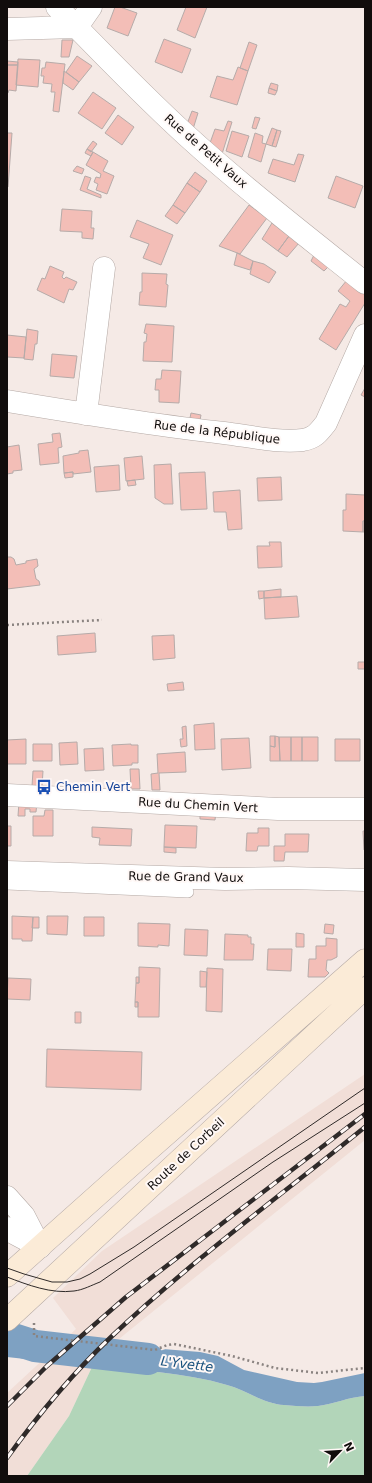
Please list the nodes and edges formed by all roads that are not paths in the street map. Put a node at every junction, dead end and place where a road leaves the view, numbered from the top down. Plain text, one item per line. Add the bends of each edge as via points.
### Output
1 (57, 7) edge
2 (91, 7) edge
3 (77, 27) junction
4 (7, 29) edge
5 (104, 268) dead end
6 (365, 283) edge
7 (365, 335) edge
8 (7, 401) edge
9 (86, 414) junction
10 (7, 795) edge
11 (365, 809) edge
12 (7, 872) edge
13 (365, 880) edge
14 (7, 884) edge
15 (188, 892) dead end
16 (365, 960) edge
17 (365, 988) edge
18 (7, 1197) edge
19 (7, 1228) edge
20 (40, 1247) junction
21 (62, 1267) junction
22 (7, 1276) edge
23 (7, 1320) edge

1 - 3 street, Rue de Petit Vaux
2 - 3 street
3 - 4 street
3 - 6 street, Rue de Petit Vaux via 130,83 186,136
5 - 9 street
7 - 9 street, Rue de la République via 326,423 317,435 304,440 281,440
8 - 9 street, Rue de la République
10 - 11 street, Rue du Chemin Vert via 278,809
12 - 13 street, Rue de Grand Vaux via 225,880
14 - 15 lane
16 - 20 main road
17 - 21 main road, Route de Corbeil
18 - 20 street via 24,1216
19 - 20 street
20 - 21 main road
20 - 22 main road
21 - 23 main road, Route de Corbeil

